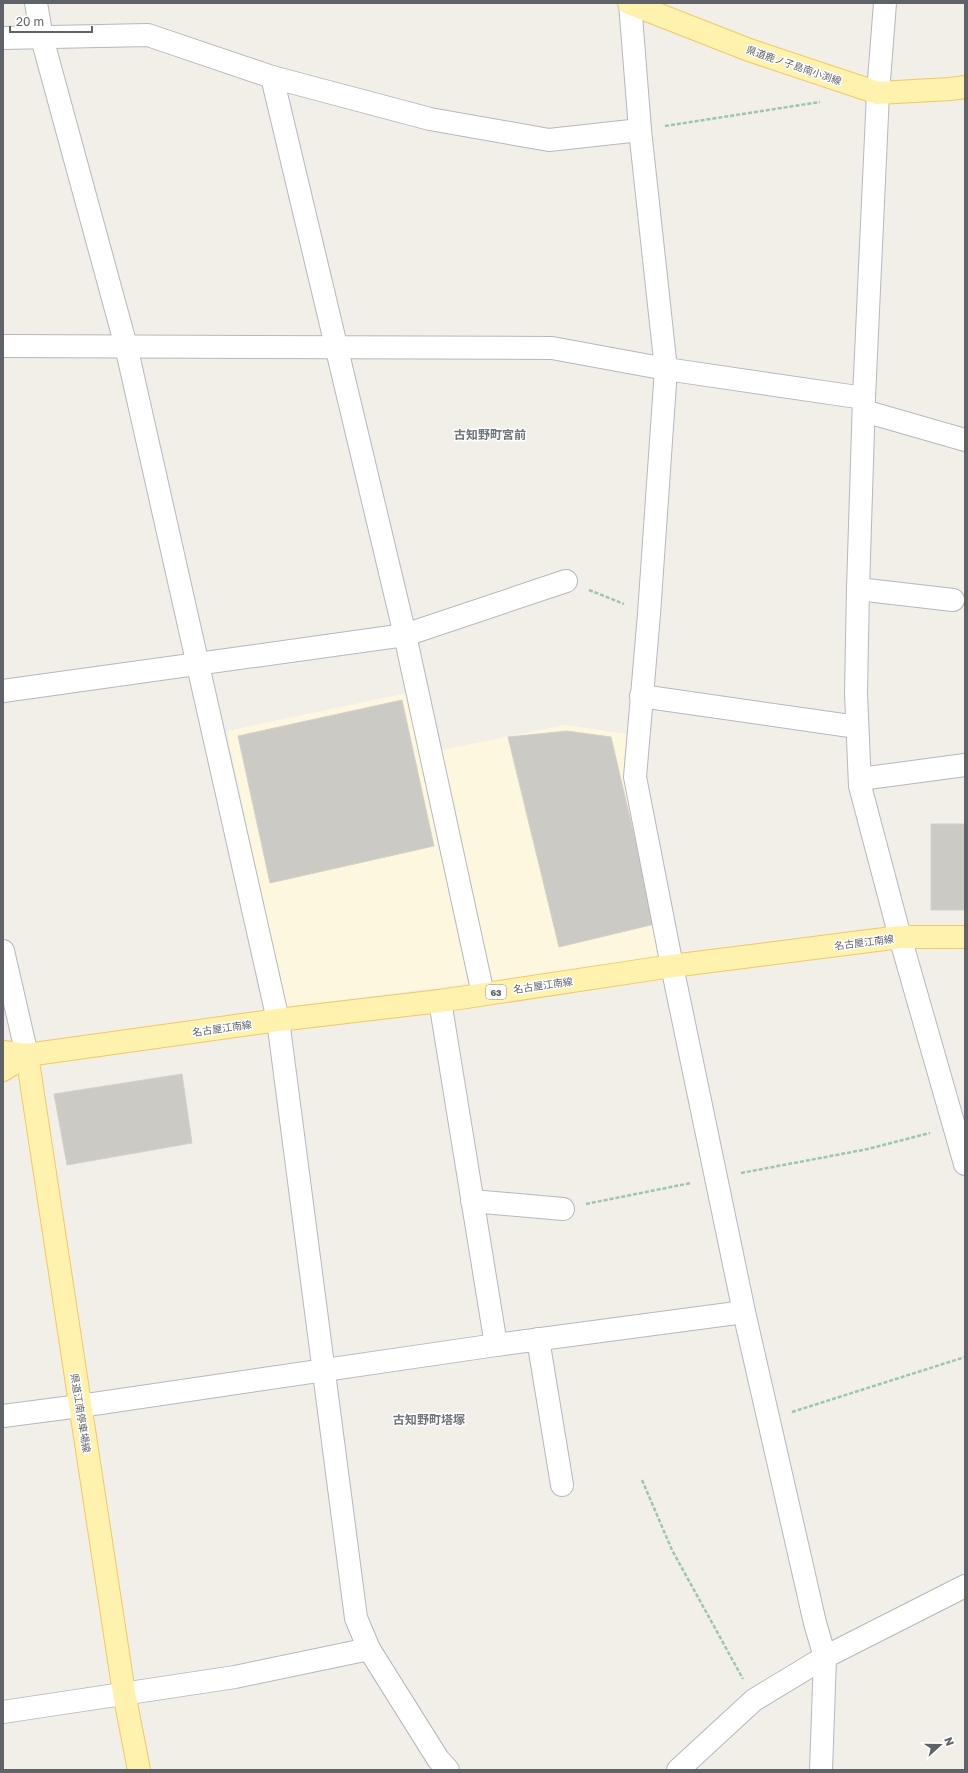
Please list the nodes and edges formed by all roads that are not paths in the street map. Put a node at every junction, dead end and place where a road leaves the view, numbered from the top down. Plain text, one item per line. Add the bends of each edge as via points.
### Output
1 (36, 3) edge
2 (630, 3) edge
3 (885, 3) edge
4 (3, 38) edge
5 (42, 38) junction
6 (272, 77) junction
7 (965, 87) edge
8 (878, 93) junction
9 (640, 130) junction
10 (3, 346) edge
11 (126, 346) junction
12 (336, 348) junction
13 (666, 369) junction
14 (864, 405) junction
15 (965, 440) edge
16 (566, 581) road end
17 (858, 589) junction
18 (953, 600) dead end
19 (404, 635) junction
20 (198, 664) junction
21 (3, 691) edge
22 (641, 696) junction
23 (857, 727) junction
24 (965, 765) edge
25 (860, 779) junction
26 (900, 937) junction
27 (965, 937) edge
28 (3, 951) edge
29 (672, 966) junction
30 (483, 994) junction
31 (440, 1001) junction
32 (278, 1020) junction
33 (3, 1052) edge
34 (27, 1055) junction
35 (3, 1070) edge
36 (965, 1164) edge
37 (472, 1201) junction
38 (563, 1209) road end
39 (744, 1312) junction
40 (538, 1339) junction
41 (496, 1345) junction
42 (325, 1371) junction
43 (80, 1406) junction
44 (3, 1416) edge
45 (562, 1485) dead end
46 (965, 1586) edge
47 (369, 1649) junction
48 (825, 1657) junction
49 (124, 1693) junction
50 (3, 1712) edge
51 (139, 1770) edge
52 (448, 1770) edge
53 (678, 1770) edge
54 (821, 1770) edge

1 - 5 street
2 - 8 main road, 県道鹿ノ子島南小渕線 via 749,50
2 - 9 street
3 - 8 street
4 - 5 street
5 - 6 street via 148,34
5 - 11 street
6 - 9 street via 430,119 549,140
6 - 12 street
7 - 8 main road, 県道鹿ノ子島南小渕線
8 - 14 street
9 - 13 street
10 - 11 street
11 - 12 street
11 - 20 street
12 - 13 street via 552,348
12 - 19 street
13 - 14 street
13 - 22 street
14 - 15 street
14 - 17 street
16 - 19 street
17 - 18 street
17 - 23 street
19 - 20 street
19 - 30 street
20 - 21 street
20 - 32 street
22 - 23 street
22 - 29 street via 635,777
23 - 25 street
24 - 25 street
25 - 26 street
26 - 27 main road, 名古屋江南線 / 63
26 - 29 main road, 名古屋江南線 / 63
26 - 36 street
28 - 34 street
29 - 30 main road, 名古屋江南線 / 63
29 - 39 street
30 - 31 main road, 名古屋江南線 / 63
31 - 32 main road, 名古屋江南線 / 63
31 - 37 street
32 - 34 main road, 名古屋江南線 / 63
32 - 42 street
33 - 34 main road, 名古屋江南線 / 63
34 - 35 main road, 名古屋江南線 / 63
34 - 43 main road, 県道江南停車場線
37 - 38 street
37 - 41 street
39 - 40 street
39 - 48 street
40 - 41 street
40 - 45 street
41 - 42 street
42 - 43 street
42 - 47 street via 356,1618
43 - 44 street
43 - 49 main road, 県道江南停車場線
46 - 48 street
47 - 49 street via 235,1677
47 - 52 street via 438,1759
48 - 53 street via 754,1700
48 - 54 street
49 - 50 street
49 - 51 main road, 県道江南停車場線

